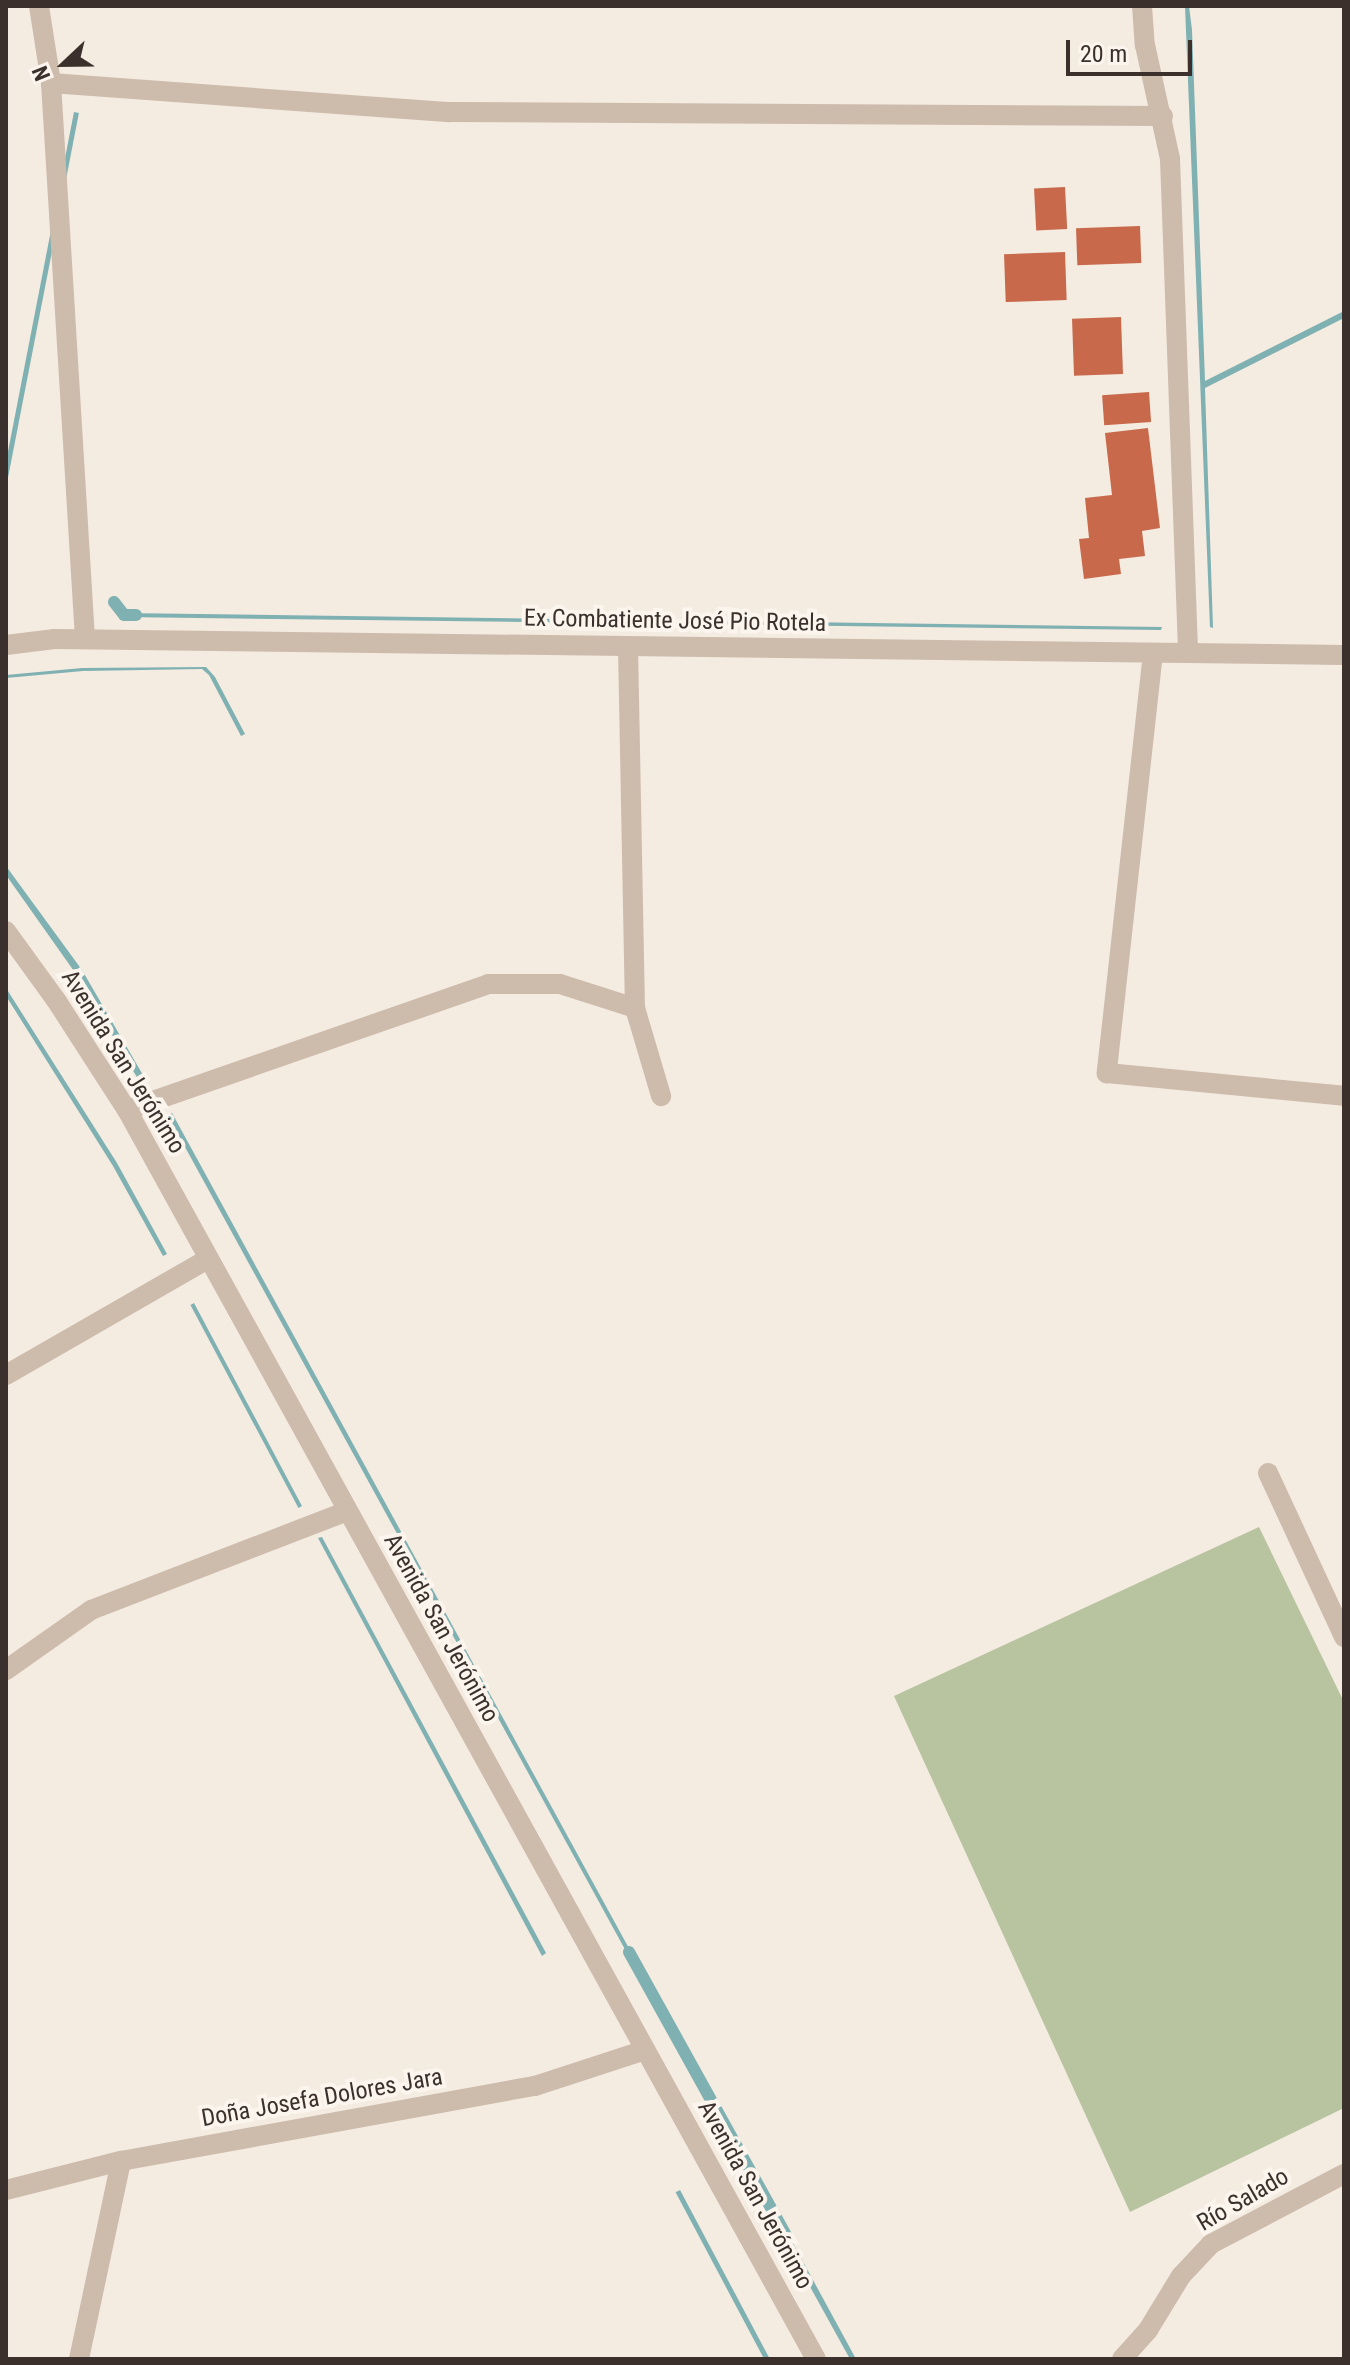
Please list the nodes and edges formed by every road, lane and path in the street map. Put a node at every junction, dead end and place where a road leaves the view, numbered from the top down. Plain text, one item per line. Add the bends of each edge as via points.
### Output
1 (39, 6) edge
2 (1142, 6) edge
3 (51, 83) junction
4 (1163, 116) junction
5 (85, 639) junction
6 (6, 645) edge
7 (628, 646) junction
8 (1153, 653) junction
9 (1188, 653) junction
10 (1344, 655) edge
11 (6, 931) edge
12 (635, 1008) junction
13 (661, 1096) dead end
14 (1344, 1096) edge
15 (127, 1110) junction
16 (208, 1259) junction
17 (6, 1375) edge
18 (1268, 1473) dead end
19 (347, 1511) junction
20 (1344, 1637) edge
21 (6, 1670) edge
22 (645, 2050) junction
23 (121, 2161) junction
24 (1344, 2174) edge
25 (6, 2190) edge
26 (79, 2359) edge
27 (816, 2359) edge
28 (1122, 2359) edge

1 - 3 street
2 - 4 street via 1145,45
3 - 4 street via 450,112
3 - 5 street
4 - 9 street via 1170,159
5 - 6 street, Ex Combatiente José Pio Rotela
5 - 7 street, Ex Combatiente José Pio Rotela
7 - 8 street, Ex Combatiente José Pio Rotela
7 - 12 street
8 - 9 street, Ex Combatiente José Pio Rotela
8 - 14 street via 1107,1073
9 - 10 street, Ex Combatiente José Pio Rotela
11 - 15 street, Avenida San Jerónimo
12 - 13 street
12 - 15 street via 560,984 488,984
15 - 16 street, Avenida San Jerónimo
16 - 17 street
16 - 19 street, Avenida San Jerónimo
18 - 20 street
19 - 21 street via 91,1610
19 - 22 street, Avenida San Jerónimo
22 - 23 street, Doña Josefa Dolores Jara via 535,2086
22 - 27 street, Avenida San Jerónimo
23 - 25 street, Doña Josefa Dolores Jara
23 - 26 street
24 - 28 street, Río Salado via 1211,2244 1181,2276 1148,2330

